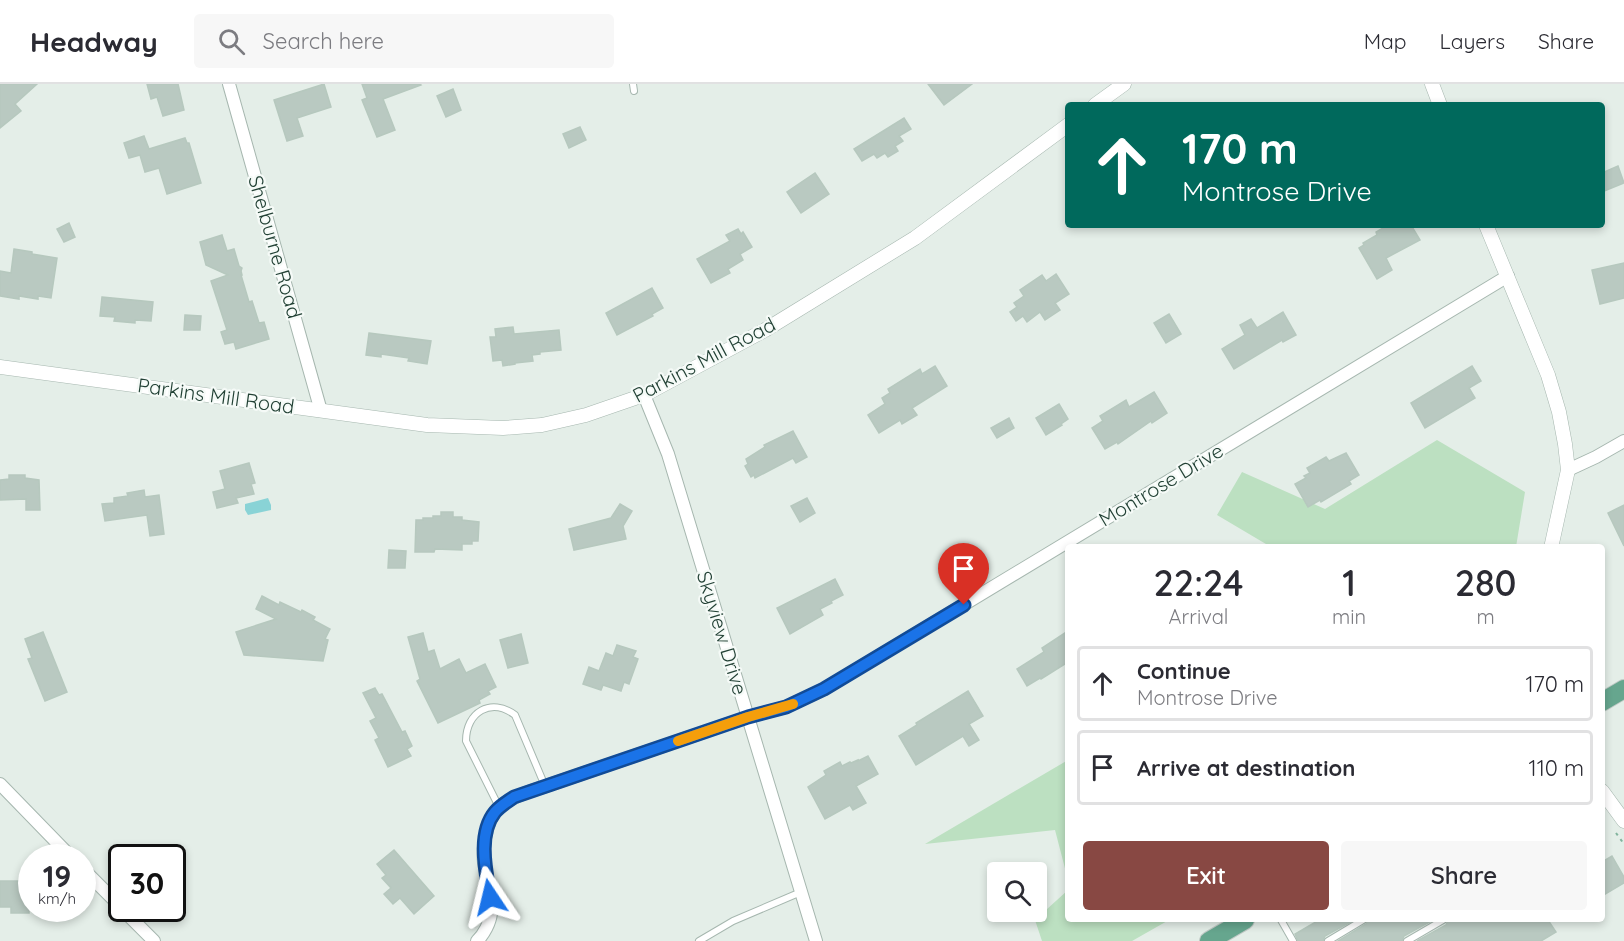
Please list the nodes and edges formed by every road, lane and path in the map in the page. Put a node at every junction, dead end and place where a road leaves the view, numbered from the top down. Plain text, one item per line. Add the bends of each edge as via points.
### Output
1 (229, 84) edge
2 (1124, 84) edge
3 (1432, 84) edge
4 (1099, 102) edge
5 (1439, 102) edge
6 (1065, 126) edge
7 (1487, 228) edge
8 (1508, 276) junction
9 (0, 368) edge
10 (644, 395) junction
11 (321, 411) junction
12 (1624, 441) edge
13 (1568, 470) junction
14 (1552, 544) edge
15 (1624, 688) edge
16 (1605, 700) edge
17 (748, 717) junction
18 (0, 784) edge
19 (546, 786) junction
20 (1605, 795) edge
21 (500, 807) junction
22 (1624, 821) edge
23 (58, 844) edge
24 (96, 882) edge
25 (801, 892) junction
26 (108, 895) edge
27 (135, 922) edge
28 (1242, 922) edge
29 (1282, 922) edge
30 (1360, 922) edge
31 (1440, 922) edge
32 (154, 941) edge
33 (477, 941) edge
34 (699, 941) edge
35 (816, 941) edge
36 (1209, 941) edge
37 (1293, 941) edge
38 (1328, 941) edge
39 (1407, 941) edge

1 - 11 street, Shelburne Road
2 - 4 street
3 - 5 street
6 - 10 street, Parkins Mill Road via 915,238 765,330
7 - 8 street
8 - 13 street via 1548,375 1559,412
8 - 17 street, Montrose Drive via 824,689 786,707
9 - 11 street, Parkins Mill Road
10 - 11 street, Parkins Mill Road via 586,415 542,425 503,428 427,425
10 - 17 street, Skyview Drive via 668,454
12 - 13 street
13 - 14 street
15 - 16 main road
17 - 19 street, Montrose Drive
17 - 25 street, Skyview Drive
18 - 23 street
19 - 21 street, Montrose Drive via 514,797
19 - 21 lane via 515,716 505,708 481,710 466,730 466,741
20 - 22 street
21 - 33 street via 493,814 485,842 492,912
24 - 26 street
25 - 34 lane
25 - 35 street, Skyview Drive
27 - 32 street
28 - 36 main road
29 - 37 lane
30 - 38 lane
31 - 39 lane

